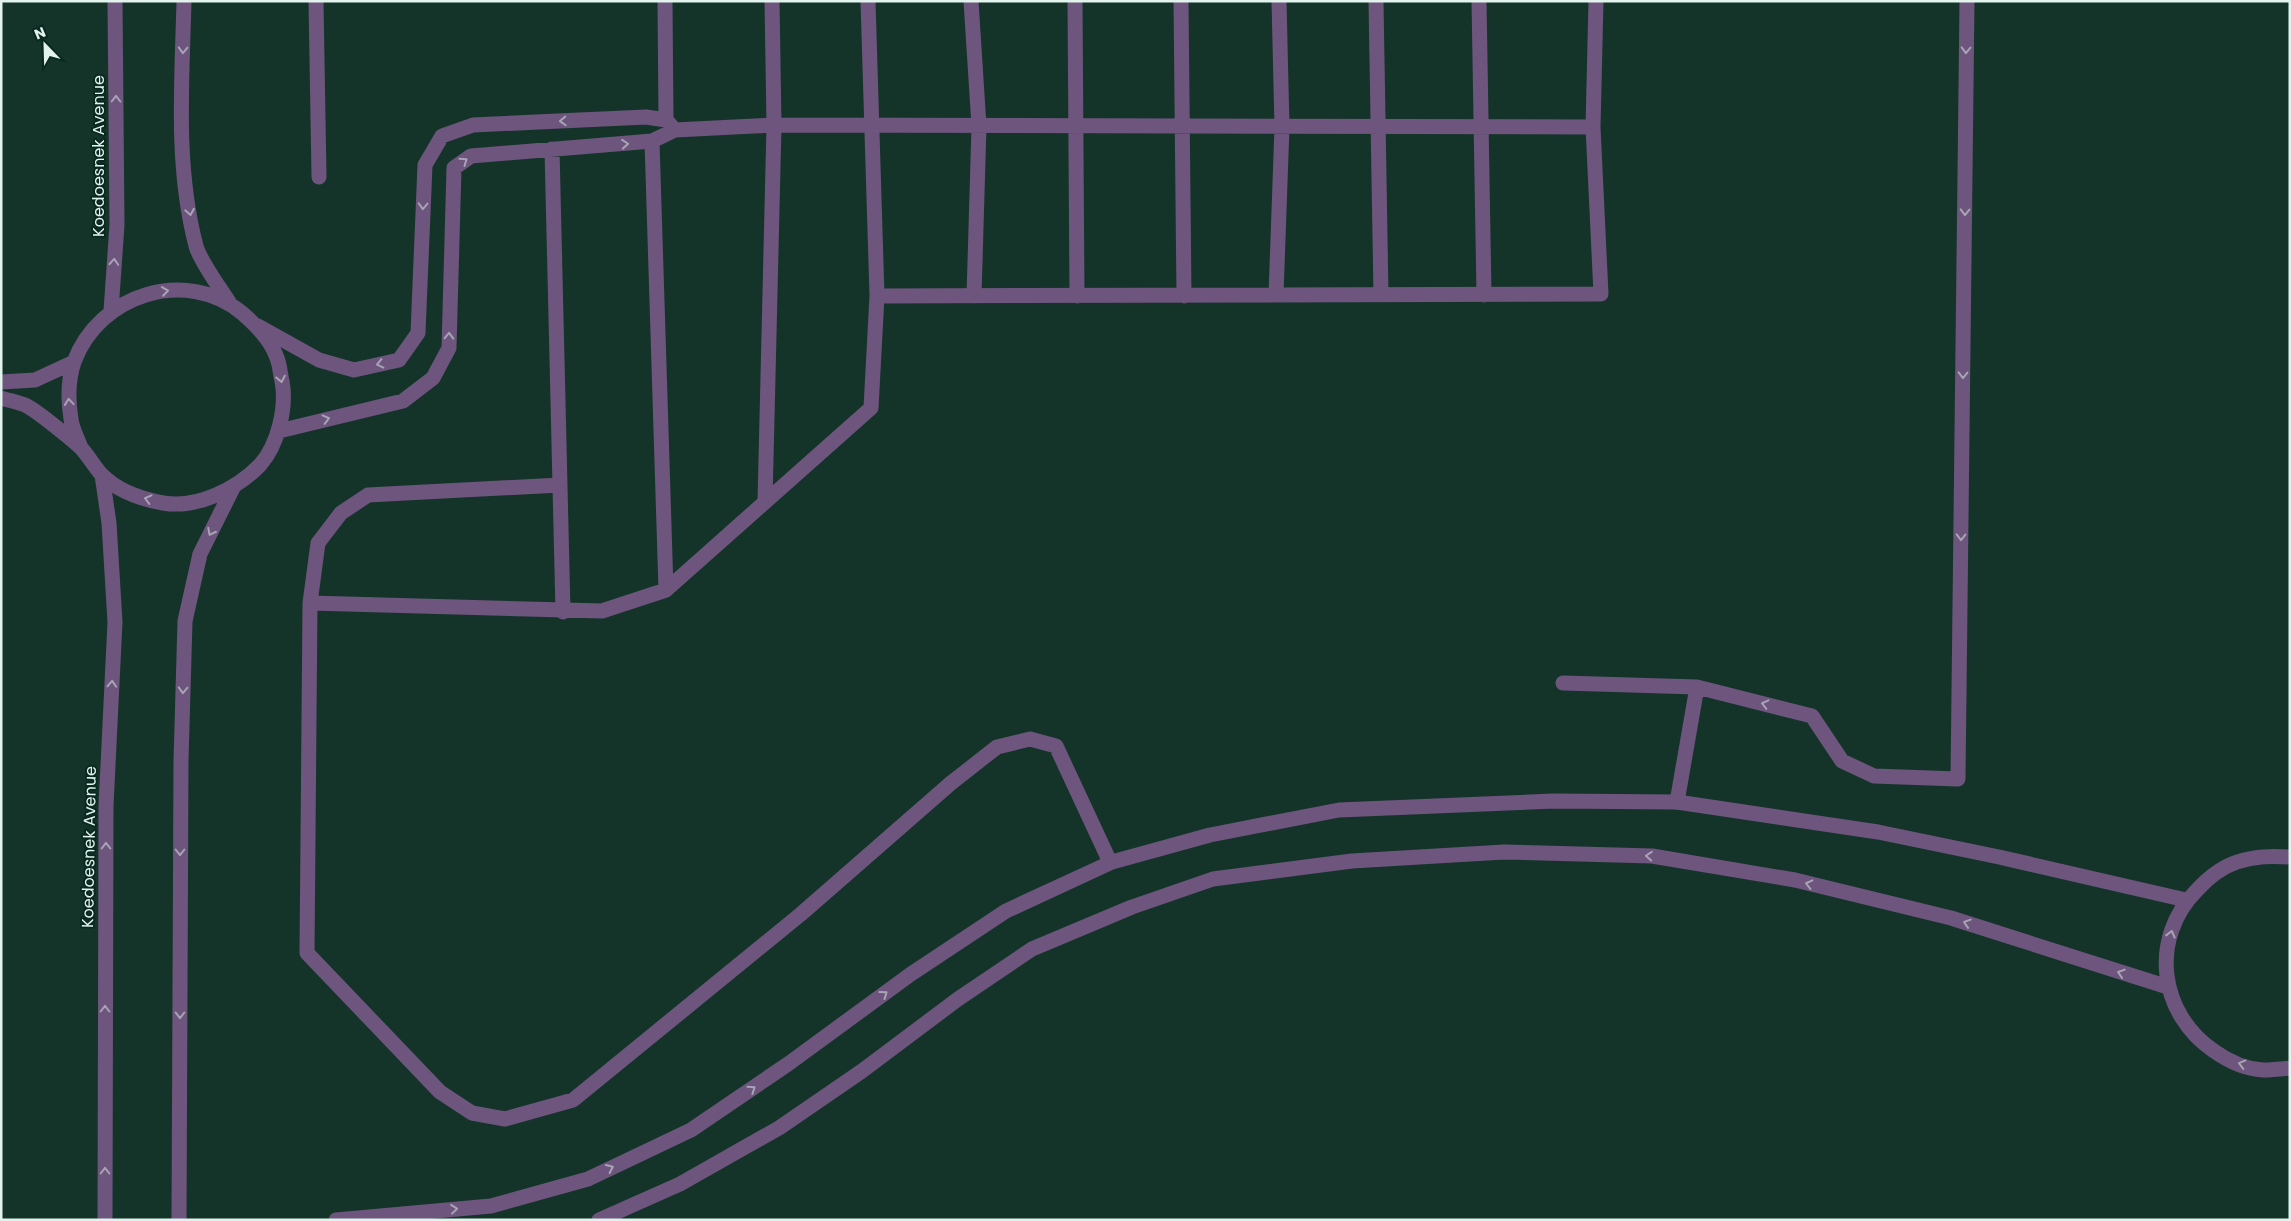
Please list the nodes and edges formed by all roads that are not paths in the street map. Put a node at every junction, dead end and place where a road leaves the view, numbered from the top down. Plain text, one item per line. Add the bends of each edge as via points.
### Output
1 (115, 1) edge
2 (184, 1) edge
3 (316, 1) edge
4 (665, 1) edge
5 (772, 1) edge
6 (868, 1) edge
7 (971, 1) edge
8 (1075, 1) edge
9 (1181, 1) edge
10 (1279, 1) edge
11 (1376, 1) edge
12 (1479, 1) edge
13 (1596, 1) edge
14 (1967, 1) edge
15 (670, 125) junction
16 (774, 126) junction
17 (872, 126) junction
18 (979, 126) junction
19 (1077, 126) junction
20 (1183, 127) junction
21 (1282, 127) junction
22 (1593, 127) junction
23 (1379, 128) junction
24 (1482, 128) junction
25 (652, 141) junction
26 (552, 150) junction
27 (319, 177) dead end
28 (1484, 294) junction
29 (1276, 295) junction
30 (1381, 295) junction
31 (877, 296) junction
32 (974, 296) junction
33 (1077, 296) junction
34 (1184, 296) junction
35 (229, 302) junction
36 (111, 310) junction
37 (258, 326) junction
38 (74, 362) junction
39 (1, 382) edge
40 (1, 398) edge
41 (279, 431) junction
42 (81, 448) junction
43 (102, 475) junction
44 (560, 485) junction
45 (233, 488) junction
46 (765, 502) junction
47 (666, 590) junction
48 (310, 603) junction
49 (563, 612) junction
50 (1563, 683) dead end
51 (1697, 687) junction
52 (1677, 802) junction
53 (2290, 857) edge
54 (1110, 862) junction
55 (2186, 900) junction
56 (2168, 987) junction
57 (2290, 1068) edge
58 (105, 1220) edge
59 (180, 1220) edge
60 (336, 1220) edge
61 (599, 1220) edge

36 -> 1 street, Koedoesnek Avenue via 117,225
2 -> 35 street, Koedoesnek Avenue via 180,138 189,204 196,248
3 - 27 street
4 - 15 street
5 - 16 street
6 - 17 street
7 - 18 street
8 - 19 street
9 - 20 street
10 - 21 street
11 - 23 street
12 - 24 street
13 - 22 street
14 -> 51 street via 1958,779 1874,776 1842,761 1812,716
15 - 16 street
15 - 25 street
15 -> 37 street via 646,117 473,125 442,136 425,165 418,333 399,360 354,370 318,360
16 - 17 street
16 - 46 street
17 - 18 street
17 - 31 street
18 - 19 street
18 - 32 street
19 - 20 street
19 - 33 street
20 - 21 street
20 - 34 street
21 - 23 street
21 - 29 street
22 - 24 street
22 - 28 street via 1601,294
23 - 24 street
23 - 30 street
24 - 28 street
26 -> 25 street
25 - 47 street
41 -> 26 street via 403,401 433,378 448,348 454,168 471,156
26 - 44 street
28 - 30 street
29 - 30 street
29 - 34 street
31 - 32 street
31 - 46 street via 871,408
32 - 33 street
33 - 34 street
36 -> 35 street, Koedoesnek Avenue via 139,296 169,289 200,291
35 - 37 street, Koedoesnek Avenue
36 - 38 street, Koedoesnek Avenue via 89,333
37 -> 41 street, Koedoesnek Avenue via 279,367 284,394
38 - 39 street via 34,380
42 -> 38 street, Koedoesnek Avenue via 71,421 68,391
40 - 42 street via 28,406
41 - 45 street, Koedoesnek Avenue via 261,464
42 - 43 street, Koedoesnek Avenue
45 -> 43 street, Koedoesnek Avenue via 200,501 165,504 131,495
58 -> 43 street, Koedoesnek Avenue via 106,806 115,622 109,523
44 - 48 street via 368,495 340,514 318,543
44 - 49 street
45 -> 59 street, Koedoesnek Avenue via 200,554 185,621 181,761
46 - 47 street
47 - 49 street via 602,612
48 - 49 street
48 - 54 street via 308,953 440,1092 472,1113 505,1120 573,1100 801,914 997,747 1030,739 1056,746
50 - 51 street
51 - 52 street
52 - 54 street via 1554,801 1339,810 1210,836
52 - 55 street via 1878,832
53 - 55 street via 2266,856 2236,862 2209,877
60 -> 54 street via 491,1206 588,1178 691,1130 911,974 1006,911
56 -> 55 street via 2165,958 2171,928
57 -> 56 street via 2262,1070 2228,1061 2199,1041 2179,1015
56 -> 61 street via 1951,918 1795,880 1652,856 1504,852 1352,861 1213,879 1132,906 1032,949 778,1128 680,1184

